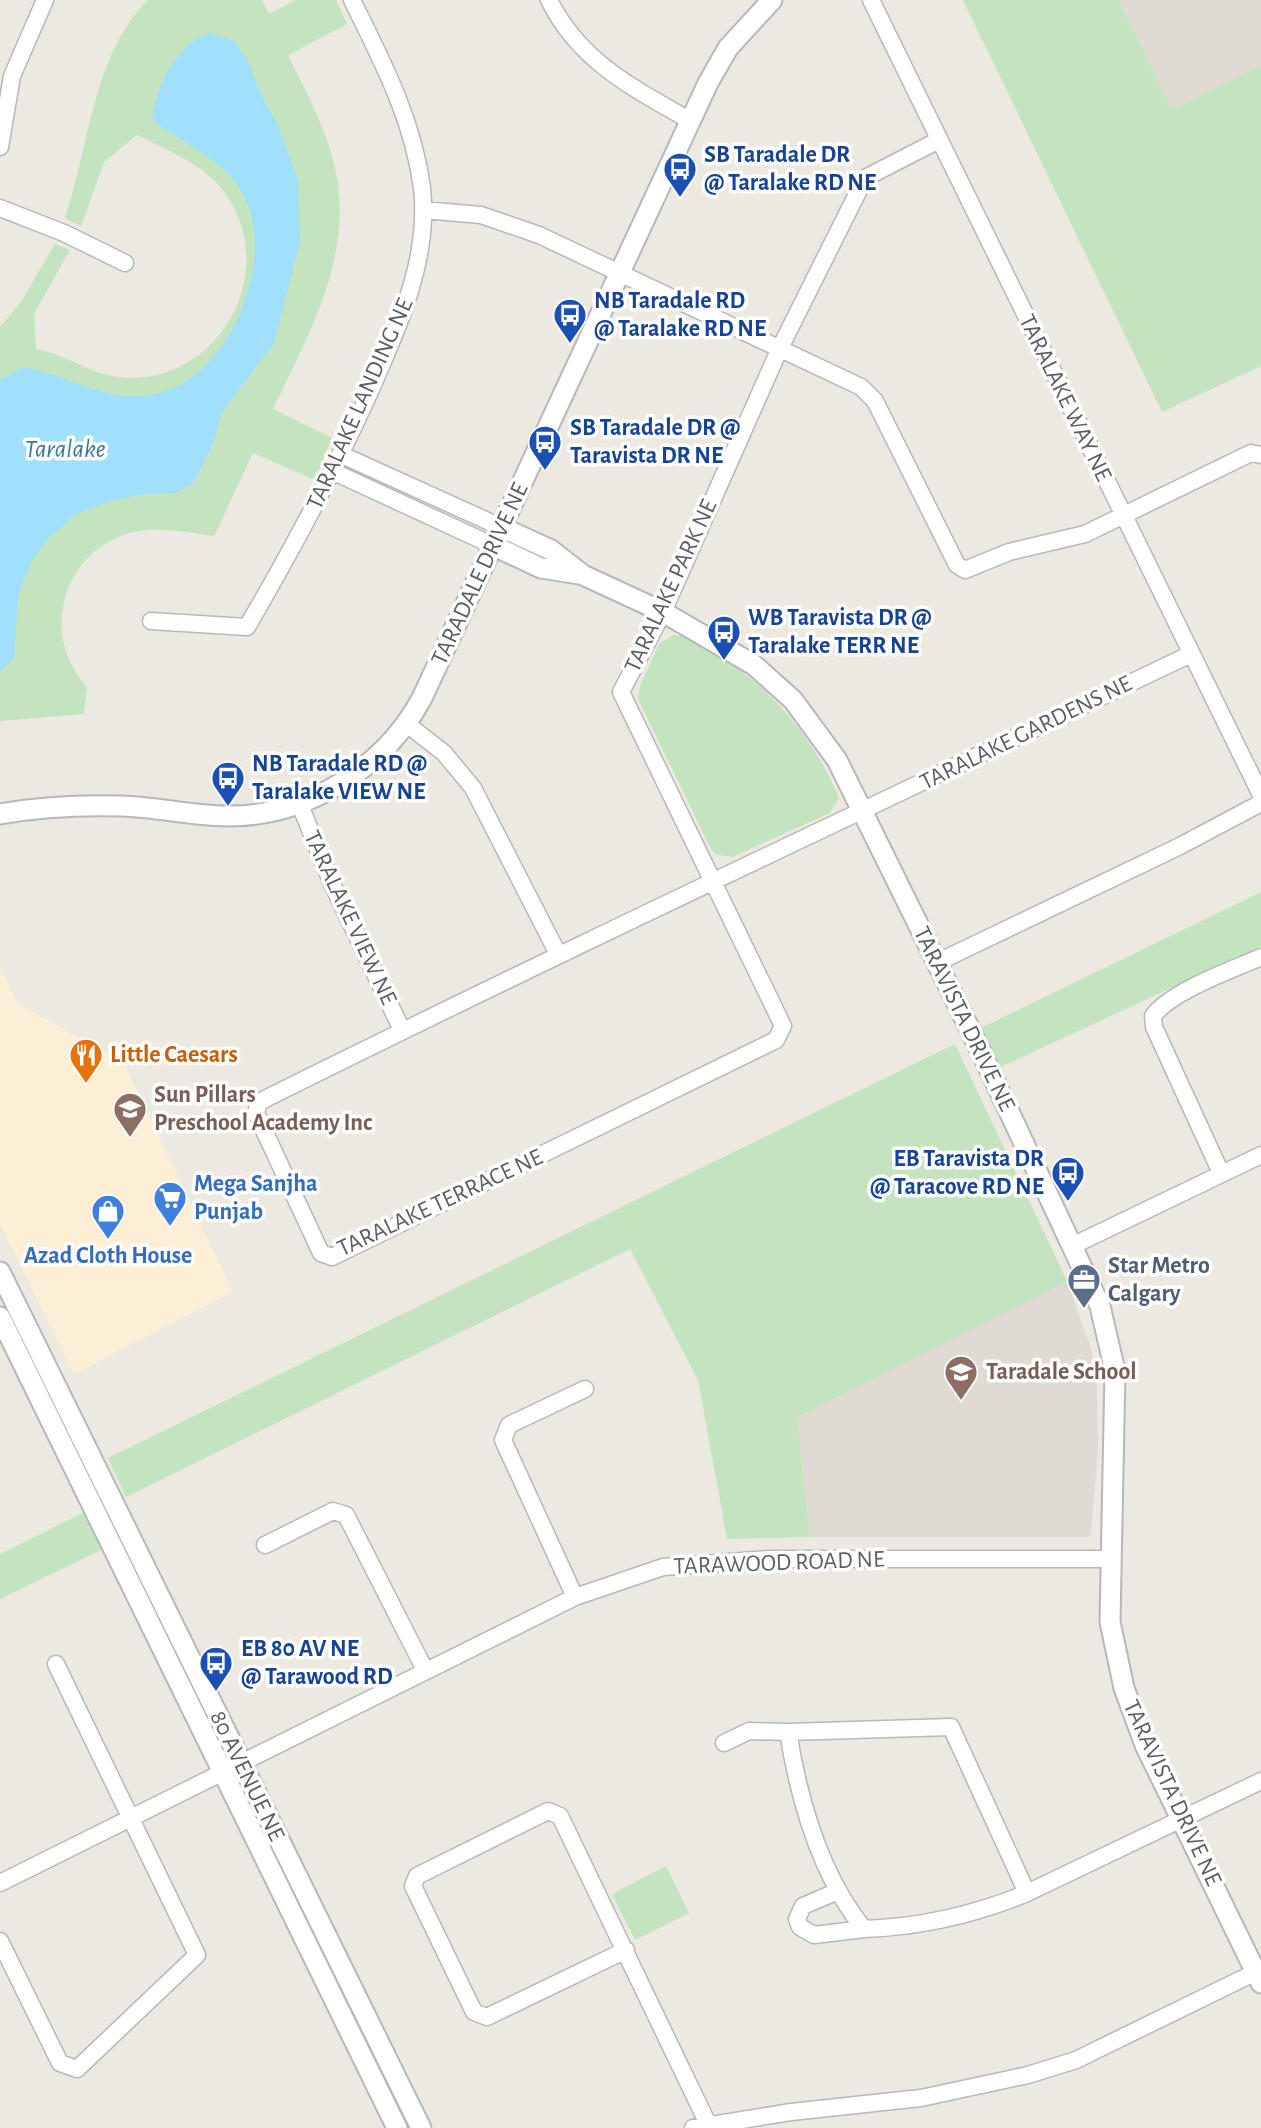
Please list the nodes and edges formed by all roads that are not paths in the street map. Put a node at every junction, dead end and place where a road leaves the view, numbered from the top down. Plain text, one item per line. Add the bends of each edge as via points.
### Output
1 (371, 0) edge
2 (549, 0) edge
3 (772, 0) edge
4 (871, 0) edge
5 (40, 2) edge
6 (354, 4) edge
7 (690, 120) junction
8 (939, 140) junction
9 (0, 147) edge
10 (0, 208) edge
11 (423, 211) junction
12 (125, 263) dead end
13 (620, 271) junction
14 (780, 348) junction
15 (342, 455) junction
16 (1261, 456) edge
17 (334, 472) junction
18 (1122, 515) junction
19 (503, 528) junction
20 (494, 546) junction
21 (583, 575) junction
22 (663, 612) junction
23 (151, 621) dead end
24 (1191, 654) junction
25 (408, 724) junction
26 (1261, 796) edge
27 (1261, 803) edge
28 (300, 804) junction
29 (860, 812) junction
30 (0, 814) edge
31 (714, 878) junction
32 (558, 954) junction
33 (1261, 957) edge
34 (936, 963) junction
35 (402, 1031) junction
36 (1261, 1155) edge
37 (1221, 1173) junction
38 (1074, 1245) junction
39 (0, 1272) edge
40 (0, 1317) edge
41 (585, 1389) dead end
42 (265, 1545) dead end
43 (1110, 1559) junction
44 (575, 1597) junction
45 (56, 1664) dead end
46 (425, 1670) junction
47 (788, 1732) junction
48 (724, 1743) dead end
49 (240, 1764) junction
50 (222, 1773) junction
51 (1261, 1781) edge
52 (129, 1819) junction
53 (1181, 1819) junction
54 (0, 1883) edge
55 (838, 1891) junction
56 (1027, 1893) junction
57 (864, 1929) junction
58 (0, 1941) edge
59 (626, 1950) junction
60 (1258, 1977) edge
61 (700, 2126) edge
62 (397, 2128) edge
63 (421, 2128) edge

1 - 6 street
2 - 7 street via 590,58
3 - 7 street, TARADALE DRIVE NE via 728,48
4 - 8 street, TARALAKE WAY NE
5 - 9 street via 12,76
6 - 11 street, TARALAKE LANDING NE via 404,113 414,145
7 - 13 street, TARADALE DRIVE NE
8 - 14 street, TARALAKE PARK NE via 865,178
8 - 18 street, TARALAKE WAY NE
10 - 12 street
11 - 13 street via 481,215
11 - 15 street, TARALAKE LANDING NE via 414,282
13 - 14 street
13 - 19 street, TARADALE DRIVE NE
14 - 18 street via 869,392 957,565 965,570 1009,552 1085,534
14 - 22 street, TARALAKE PARK NE
15 - 17 street, TARALAKE LANDING NE
15 - 19 street
16 - 18 street via 1251,453
17 - 20 street
17 - 23 street, TARALAKE LANDING NE via 247,627
18 - 24 street, TARALAKE WAY NE
19 - 20 street, TARADALE DRIVE NE
19 - 21 street, TARAVISTA DRIVE NE via 551,550
20 - 21 street, TARAVISTA DRIVE NE via 541,568
20 - 25 street, TARADALE DRIVE NE
21 - 22 street, TARAVISTA DRIVE NE
22 - 29 street, TARAVISTA DRIVE NE via 754,665 793,700 837,760
22 - 31 street, TARALAKE PARK NE via 621,692
24 - 26 street, TARALAKE WAY NE
24 - 29 street, TARALAKE GARDENS NE
25 - 28 street, TARADALE DRIVE NE via 361,768
25 - 32 street via 444,753 484,804
27 - 34 street
28 - 30 street, TARADALE DRIVE NE via 228,816 121,806
28 - 35 street, TARALAKE VIEW NE via 314,846
29 - 31 street, TARALAKE TERRACE NE
29 - 34 street, TARAVISTA DRIVE NE
31 - 32 street, TARALAKE TERRACE NE
31 - 35 street, TARALAKE TERRACE NE via 783,1026 776,1040 332,1256 321,1252 256,1113 259,1101
32 - 35 street, TARALAKE TERRACE NE
33 - 37 street via 1175,998 1153,1016
34 - 38 street, TARAVISTA DRIVE NE
36 - 37 street
37 - 38 street
38 - 43 street, TARAVISTA DRIVE NE via 1100,1306 1115,1371
39 - 49 street, 80 AVENUE NE
40 - 50 street, 80 AVENUE NE
41 - 44 street via 509,1425 503,1440
42 - 46 street via 333,1511 346,1515
43 - 44 street, TARAWOOD ROAD NE via 769,1559 663,1567
43 - 53 street, TARAVISTA DRIVE NE via 1110,1622 1124,1688
44 - 46 street, TARAWOOD ROAD NE
45 - 52 street
46 - 49 street, TARAWOOD ROAD NE
47 - 48 street via 749,1731
47 - 55 street via 807,1816
47 - 56 street via 951,1727
49 - 50 street, TARAWOOD ROAD NE
49 - 63 street, 80 AVENUE NE
50 - 52 street, TARAWOOD ROAD NE
50 - 62 street, 80 AVENUE NE
51 - 53 street
52 - 54 street, TARAWOOD ROAD NE
52 - 58 street via 197,1955 76,2069 60,2063
53 - 56 street
53 - 60 street, TARAVISTA DRIVE NE
55 - 57 street
55 - 57 street via 803,1906 797,1919 800,1927 814,1935
56 - 57 street via 988,1909 923,1925
59 - 59 street via 560,1816 548,1811 417,1876 413,1886 474,2012 487,2017
59 - 61 street
60 - 61 street via 1076,2060 1028,2075 920,2098

